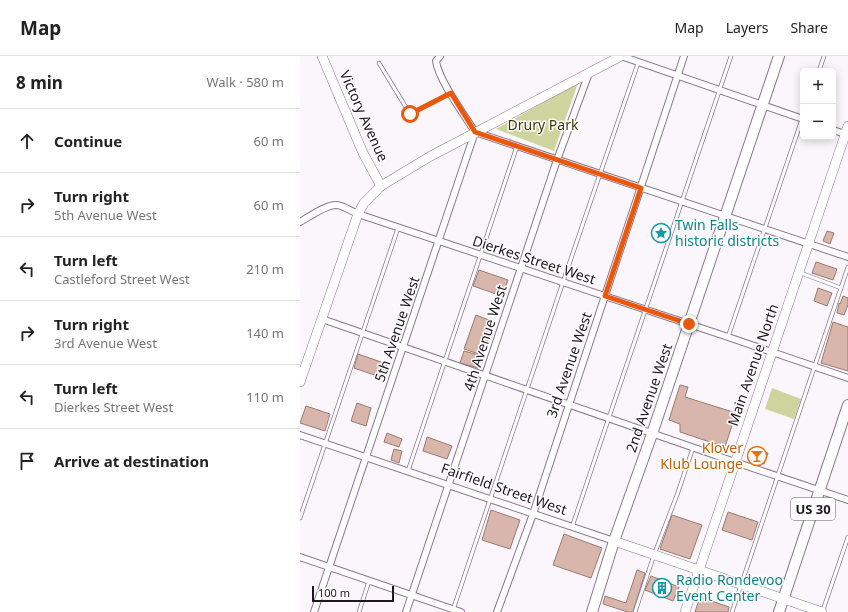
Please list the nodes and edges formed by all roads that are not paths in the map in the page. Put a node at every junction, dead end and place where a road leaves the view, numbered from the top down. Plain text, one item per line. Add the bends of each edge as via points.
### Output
1 (322, 56) edge
2 (621, 56) edge
3 (684, 56) edge
4 (731, 56) edge
5 (779, 56) edge
6 (824, 56) edge
7 (438, 58) edge
8 (605, 60) edge
9 (638, 62) junction
10 (379, 63) dead end
11 (820, 68) edge
12 (589, 73) junction
13 (677, 76) junction
14 (719, 90) junction
15 (451, 93) junction
16 (762, 105) junction
17 (800, 118) edge
18 (800, 128) edge
19 (836, 130) edge
20 (475, 132) junction
21 (847, 132) edge
22 (517, 146) junction
23 (557, 160) junction
24 (601, 174) junction
25 (381, 186) junction
26 (641, 188) junction
27 (682, 202) junction
28 (358, 214) junction
29 (725, 216) junction
30 (300, 222) edge
31 (398, 228) junction
32 (765, 229) junction
33 (439, 241) junction
34 (808, 244) junction
35 (480, 255) junction
36 (848, 257) edge
37 (848, 267) edge
38 (521, 268) junction
39 (799, 272) junction
40 (563, 282) junction
41 (841, 288) junction
42 (605, 296) junction
43 (646, 310) junction
44 (322, 319) junction
45 (689, 324) junction
46 (363, 333) junction
47 (728, 337) junction
48 (404, 347) junction
49 (772, 353) junction
50 (445, 362) junction
51 (814, 367) junction
52 (301, 376) edge
53 (486, 376) junction
54 (848, 378) edge
55 (527, 390) junction
56 (568, 404) junction
57 (848, 405) edge
58 (608, 418) junction
59 (652, 434) junction
60 (300, 435) edge
61 (325, 443) junction
62 (693, 448) junction
63 (366, 457) junction
64 (735, 462) junction
65 (408, 472) junction
66 (777, 477) junction
67 (449, 485) junction
68 (819, 491) junction
69 (490, 499) junction
70 (848, 500) edge
71 (532, 514) junction
72 (300, 518) edge
73 (572, 527) junction
74 (848, 537) edge
75 (614, 542) junction
76 (654, 555) junction
77 (300, 557) edge
78 (329, 567) junction
79 (699, 570) junction
80 (370, 580) junction
81 (741, 585) junction
82 (412, 595) junction
83 (783, 599) junction
84 (453, 611) edge
85 (314, 612) edge
86 (359, 612) edge
87 (406, 612) edge
88 (461, 612) edge
89 (497, 612) edge
90 (592, 612) edge
91 (636, 612) edge
92 (685, 612) edge
93 (732, 612) edge
94 (779, 612) edge
95 (823, 612) edge

1 - 25 street, Victory Avenue via 363,153
2 - 8 street
2 - 9 street
3 - 13 street, 3rd Avenue West
4 - 14 lane
5 - 16 main road, 2nd Avenue West
6 - 11 lane
7 - 15 street via 437,67
8 - 12 street
9 - 13 street
9 - 24 lane
10 - 15 lane via 410,114
12 - 20 street
12 - 23 street, 4th Avenue West
13 - 14 street
13 - 26 street, 3rd Avenue West
14 - 16 street
14 - 27 lane
15 - 20 street
16 - 17 street
16 - 29 main road, 2nd Avenue West
18 - 32 lane
19 - 21 street
20 - 22 street
20 - 25 street via 429,156
20 - 33 street, 5th Avenue West
21 - 34 street, Main Avenue North
22 - 23 street
22 - 35 lane
23 - 24 street
23 - 38 street, 4th Avenue West
24 - 26 street
24 - 40 lane
25 - 28 street via 364,203
26 - 27 street
26 - 42 street, 3rd Avenue West
27 - 29 street
27 - 43 lane
28 - 30 street, Dierkes Street West via 344,207 332,205
28 - 31 street, Dierkes Street West
28 - 44 street
29 - 32 street
29 - 45 main road, 2nd Avenue West
31 - 33 street, Dierkes Street West
31 - 46 lane
32 - 34 street
32 - 47 lane
33 - 35 street, Dierkes Street West
33 - 48 street, 5th Avenue West
34 - 36 street
34 - 39 street, Main Avenue North
35 - 38 street, Dierkes Street West
35 - 50 lane
37 - 41 lane
38 - 40 street, Dierkes Street West
38 - 53 street, 4th Avenue West
39 - 41 lane
39 - 49 street, Main Avenue North
40 - 42 street, Dierkes Street West
40 - 55 lane
41 - 51 lane
42 - 43 street, Dierkes Street West
42 - 56 street, 3rd Avenue West
43 - 45 street, Dierkes Street West
43 - 58 lane
44 - 46 street
44 - 52 street
45 - 47 street, Dierkes Street West
45 - 59 main road, 2nd Avenue West
46 - 48 street
46 - 61 lane
47 - 49 street, Dierkes Street West
48 - 50 street
48 - 63 street, 5th Avenue West
49 - 51 street, Dierkes Street West
49 - 64 street, Main Avenue North
50 - 53 street
50 - 65 lane
51 - 54 street, Dierkes Street West
51 - 66 lane
53 - 55 street
53 - 67 street, 4th Avenue West
55 - 56 street
55 - 69 lane
56 - 58 street
56 - 71 street, 3rd Avenue West
57 - 68 main road, US 30
58 - 59 street
58 - 73 lane
59 - 62 street
59 - 75 main road, 2nd Avenue West
60 - 61 street, Fairfield Street West
61 - 63 street, Fairfield Street West
61 - 72 lane
62 - 64 street
62 - 76 lane
63 - 65 street, Fairfield Street West
63 - 78 street, 5th Avenue West
64 - 66 street
64 - 79 street, Main Avenue North
65 - 67 street, Fairfield Street West
66 - 68 street
66 - 81 lane
67 - 69 street, Fairfield Street West
67 - 82 street, 4th Avenue West
68 - 70 street
68 - 83 main road, US 30
69 - 71 street, Fairfield Street West
69 - 84 lane
71 - 73 street, Fairfield Street West
71 - 89 street, 3rd Avenue West
73 - 75 street, Fairfield Street West
74 - 95 lane
75 - 76 street, Fairfield Street West
75 - 90 main road, 2nd Avenue West
76 - 79 street, Fairfield Street West
76 - 91 lane
77 - 78 street
78 - 80 street
78 - 85 street, 5th Avenue West
79 - 81 street, Fairfield Street West
79 - 92 street, Main Avenue North
80 - 82 street
80 - 86 lane
81 - 83 street, Fairfield Street West
81 - 93 lane
82 - 84 street
82 - 87 street, 4th Avenue West
83 - 94 main road, US 30
83 - 95 street, Fairfield Street West
84 - 88 street

